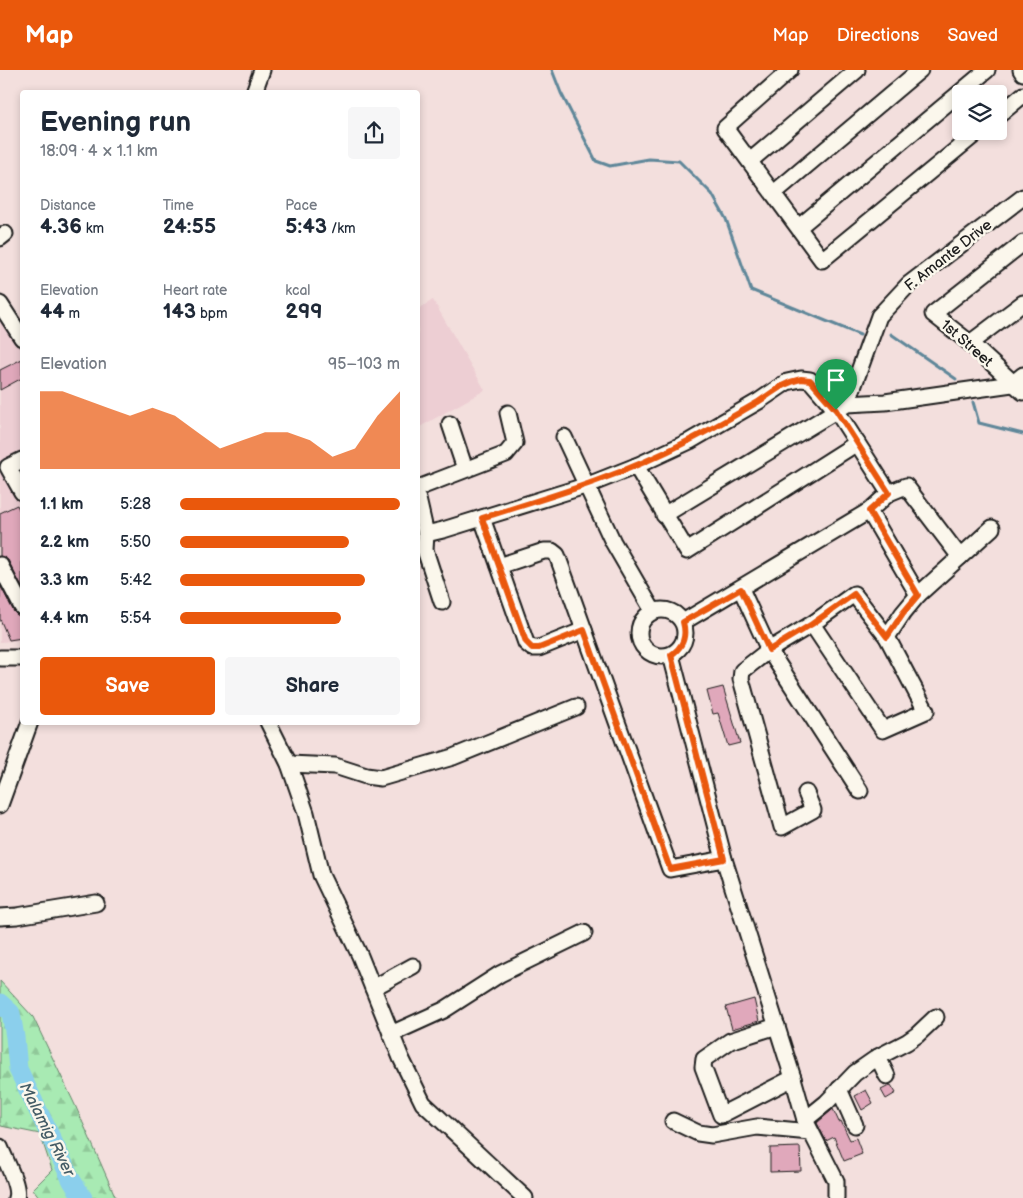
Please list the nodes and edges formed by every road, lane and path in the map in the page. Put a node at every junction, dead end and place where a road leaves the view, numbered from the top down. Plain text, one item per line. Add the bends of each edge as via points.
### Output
1 (262, 70) edge
2 (790, 70) edge
3 (857, 70) edge
4 (920, 70) edge
5 (987, 70) edge
6 (1021, 70) edge
7 (1023, 73) edge
8 (255, 90) edge
9 (1023, 95) edge
10 (1007, 108) edge
11 (968, 140) edge
12 (750, 161) junction
13 (774, 192) junction
14 (1023, 197) edge
15 (799, 227) junction
16 (1023, 243) edge
17 (1023, 302) edge
18 (0, 304) edge
19 (20, 335) edge
20 (970, 343) junction
21 (1019, 384) edge
22 (842, 407) junction
23 (508, 413) dead end
24 (450, 424) dead end
25 (564, 437) dead end
26 (857, 443) junction
27 (20, 461) edge
28 (636, 466) junction
29 (465, 470) junction
30 (588, 485) junction
31 (420, 487) edge
32 (20, 488) edge
33 (889, 493) junction
34 (420, 508) edge
35 (869, 511) junction
36 (664, 515) junction
37 (482, 518) junction
38 (992, 528) dead end
39 (426, 534) junction
40 (960, 558) junction
41 (0, 565) edge
42 (498, 566) junction
43 (741, 589) junction
44 (918, 595) junction
45 (442, 602) dead end
46 (20, 603) edge
47 (653, 612) junction
48 (683, 622) junction
49 (812, 624) junction
50 (584, 630) junction
51 (887, 637) junction
52 (769, 650) junction
53 (671, 655) junction
54 (0, 658) edge
55 (20, 658) edge
56 (576, 707) dead end
57 (29, 725) edge
58 (270, 725) edge
59 (289, 764) junction
60 (860, 791) dead end
61 (806, 793) dead end
62 (0, 805) edge
63 (724, 859) junction
64 (96, 902) dead end
65 (0, 917) edge
66 (584, 933) dead end
67 (413, 966) dead end
68 (373, 988) junction
69 (936, 1017) dead end
70 (777, 1026) junction
71 (391, 1034) junction
72 (878, 1058) junction
73 (887, 1076) dead end
74 (793, 1078) junction
75 (840, 1089) junction
76 (673, 1121) dead end
77 (855, 1125) dead end
78 (807, 1126) junction
79 (0, 1147) edge
80 (16, 1198) edge
81 (526, 1198) edge
82 (836, 1198) edge

1 - 8 street
2 - 12 street via 724,128
3 - 12 street
4 - 13 street
5 - 15 street
6 - 7 street
9 - 10 street
11 - 15 street via 822,260
12 - 13 street
13 - 15 street
14 - 22 street, F. Amante Drive via 909,284 879,316
16 - 20 street, 1st Street via 933,314
17 - 20 street
18 - 19 street
20 - 21 street, 1st Street
21 - 22 street
22 - 26 street
22 - 28 street via 810,380 787,382 690,441
22 - 36 street
23 - 29 street via 515,443 506,454
24 - 29 street
25 - 30 street
26 - 33 street
26 - 36 street via 687,551
27 - 32 street via 8,467
28 - 30 street
28 - 36 street
29 - 31 street
30 - 37 street
30 - 47 street via 613,542
33 - 35 street
33 - 40 street via 906,486
34 - 39 street
35 - 43 street
35 - 44 street
37 - 39 street
37 - 42 street
38 - 40 street
39 - 45 street via 425,550
40 - 44 street
41 - 46 street
42 - 50 street via 552,550 557,554
42 - 50 street via 526,642 532,648
43 - 48 street
43 - 52 street
44 - 51 street
47 - 48 street via 673,612
47 - 53 street via 641,622 642,645 655,655
48 - 53 street via 685,638
49 - 51 street via 854,594
49 - 51 street via 883,730 926,711
49 - 52 street
50 - 63 street via 670,869
52 - 60 street
52 - 61 street via 742,671 741,679 782,827 813,810
53 - 63 street
54 - 55 street
56 - 59 street via 453,757 381,778 335,766
57 - 62 street
58 - 59 street
59 - 68 street via 306,813 321,875
63 - 70 street
64 - 65 street
66 - 71 street via 500,974 444,1010
67 - 68 street
68 - 71 street
69 - 72 street via 918,1035
70 - 74 street
70 - 74 street via 730,1042 704,1059 703,1067 721,1115
71 - 81 street via 423,1103
72 - 73 street
72 - 75 street via 855,1073
74 - 78 street
75 - 77 street
75 - 78 street
76 - 78 street via 698,1133 712,1135 757,1127
78 - 82 street via 836,1181
79 - 80 street via 16,1186

